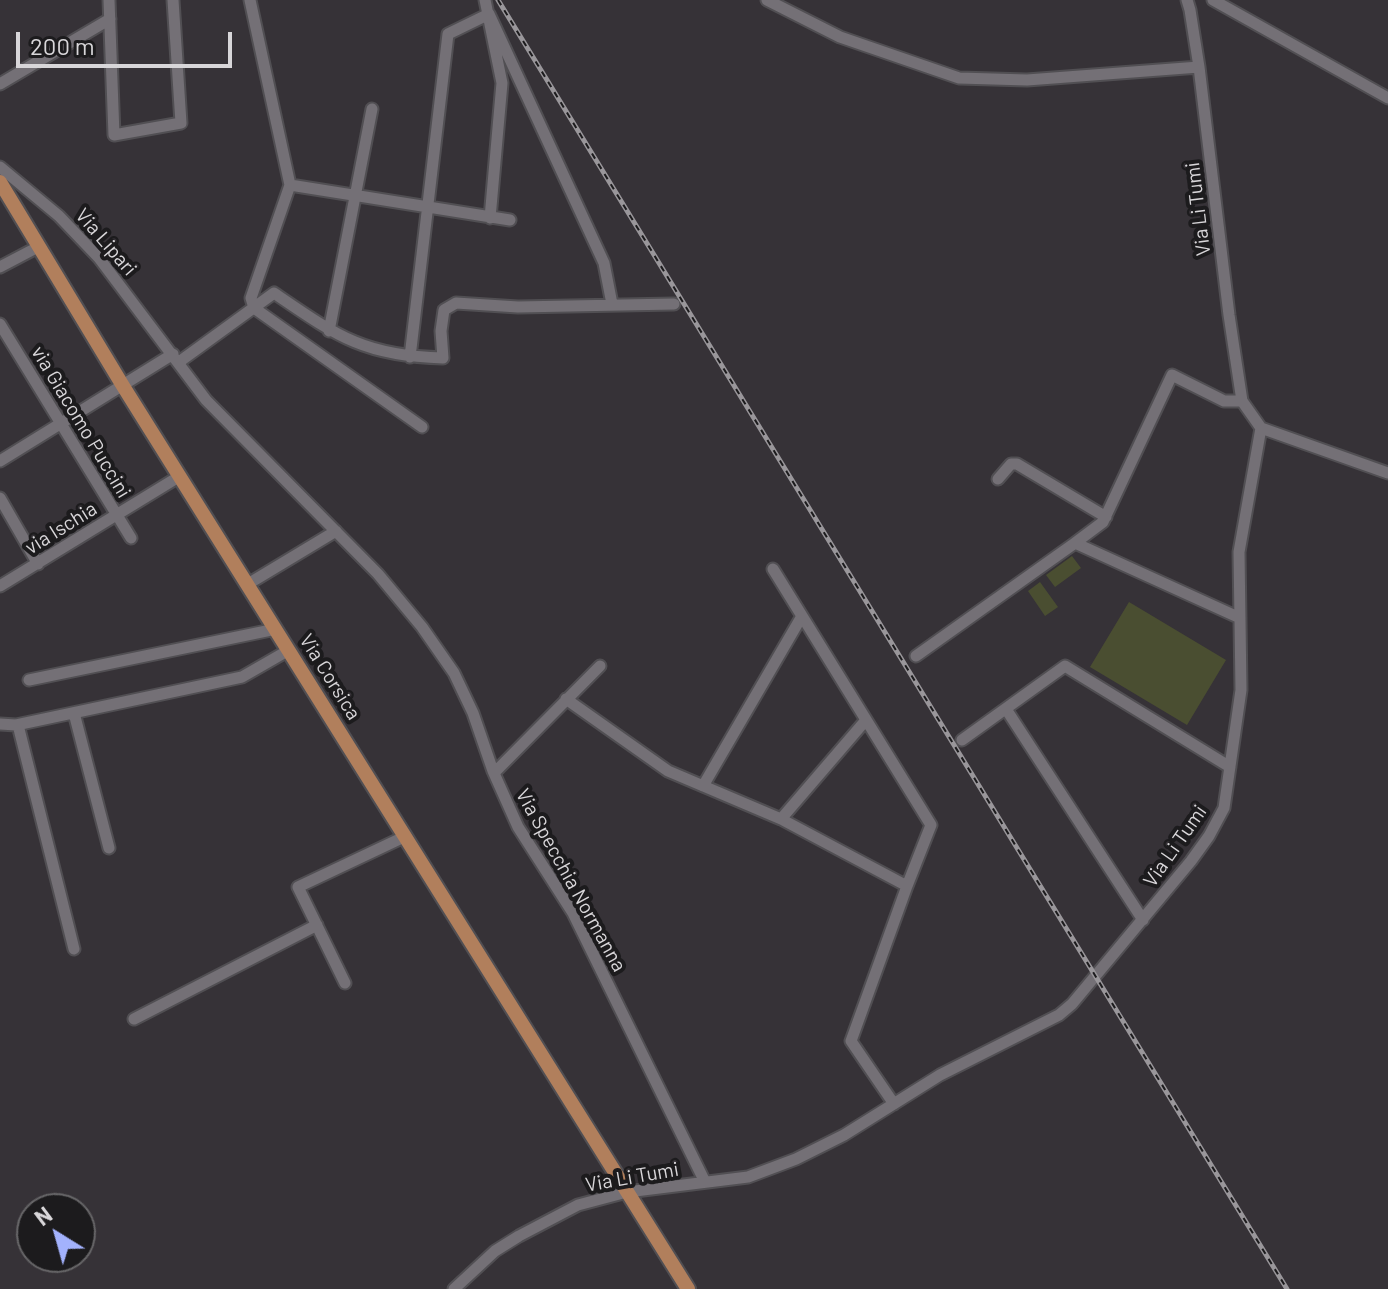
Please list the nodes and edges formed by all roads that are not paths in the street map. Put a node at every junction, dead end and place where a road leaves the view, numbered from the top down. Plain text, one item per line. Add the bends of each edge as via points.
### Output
1 (109, 0) edge
2 (173, 0) edge
3 (250, 0) edge
4 (485, 0) edge
5 (767, 0) edge
6 (1187, 0) edge
7 (1213, 0) edge
8 (489, 14) junction
9 (110, 19) junction
10 (1199, 67) junction
11 (515, 68) junction
12 (0, 84) edge
13 (501, 92) junction
14 (1388, 98) edge
15 (372, 109) dead end
16 (0, 167) edge
17 (0, 182) edge
18 (290, 185) junction
19 (355, 196) junction
20 (427, 208) junction
21 (490, 218) junction
22 (510, 220) dead end
23 (38, 247) junction
24 (0, 267) edge
25 (612, 304) junction
26 (674, 304) dead end
27 (254, 308) junction
28 (0, 324) edge
29 (329, 331) junction
30 (410, 357) junction
31 (176, 358) junction
32 (123, 386) junction
33 (1242, 401) junction
34 (62, 424) junction
35 (422, 427) dead end
36 (1261, 428) junction
37 (0, 461) edge
38 (1388, 473) edge
39 (180, 476) junction
40 (998, 479) dead end
41 (0, 498) edge
42 (116, 515) junction
43 (1106, 517) junction
44 (336, 531) junction
45 (131, 538) dead end
46 (1075, 543) junction
47 (38, 564) junction
48 (773, 569) dead end
49 (248, 584) junction
50 (0, 586) edge
51 (802, 616) junction
52 (1240, 618) junction
53 (276, 629) junction
54 (289, 650) junction
55 (916, 656) dead end
56 (600, 666) dead end
57 (29, 680) dead end
58 (566, 699) junction
59 (1006, 709) junction
60 (74, 713) junction
61 (866, 720) junction
62 (0, 724) edge
63 (18, 725) junction
64 (962, 740) dead end
65 (1230, 767) junction
66 (494, 773) junction
67 (703, 786) junction
68 (781, 819) junction
69 (406, 836) junction
70 (109, 848) dead end
71 (907, 886) junction
72 (1143, 920) junction
73 (317, 925) junction
74 (74, 949) dead end
75 (345, 983) dead end
76 (134, 1019) dead end
77 (894, 1104) junction
78 (705, 1182) junction
79 (627, 1192) junction
80 (454, 1289) edge
81 (688, 1289) edge

1 - 9 street
2 - 9 street via 181,123 114,135
3 - 18 street
4 - 8 street
5 - 10 street via 840,37 959,78 1027,80
6 - 10 street, Via Li Tumi
7 - 14 street
8 - 11 street
8 - 13 street
8 - 20 street via 448,34
9 - 12 street
10 - 33 street, Via Li Tumi
11 - 13 street
11 - 25 street via 604,263
13 - 21 street
15 - 19 street
16 - 31 street, Via Lipari via 99,258
17 - 23 main road, Via Corsica
18 - 19 street
18 - 27 street via 251,298
19 - 20 street
19 - 29 street
20 - 21 street
20 - 30 street
21 - 22 street
23 - 24 street
23 - 32 main road, Via Corsica
25 - 26 street
25 - 30 street via 456,303 444,310 443,358
27 - 29 street via 274,293
27 - 31 street
27 - 35 street
28 - 34 street, via Giacomo Puccini
29 - 30 street via 365,348
31 - 32 street
31 - 44 street, Via Specchia Normanna via 206,400
32 - 34 street
32 - 39 main road, Via Corsica
33 - 36 street, Via Li Tumi
33 - 43 street via 1224,401 1172,375
34 - 37 street
34 - 42 street, via Giacomo Puccini
36 - 38 street
36 - 52 street, Via Li Tumi via 1239,552
39 - 42 street, via Ischia
39 - 49 main road, Via Corsica
40 - 43 street via 1017,464
41 - 47 street
42 - 45 street, via Giacomo Puccini
42 - 47 street, via Ischia
43 - 46 street
44 - 49 street
44 - 66 street, Via Specchia Normanna via 422,627 454,673
46 - 52 street
46 - 55 street
47 - 50 street, via Ischia
48 - 51 street
49 - 53 main road, Via Corsica
51 - 61 street
51 - 67 street
52 - 65 street, Via Li Tumi via 1241,690
53 - 54 main road, Via Corsica
53 - 57 street
54 - 60 street via 242,677
54 - 69 main road, Via Corsica
56 - 58 street
58 - 66 street
58 - 67 street via 668,771
59 - 64 street
59 - 65 street via 1065,666
59 - 72 street
60 - 63 street
60 - 70 street
61 - 68 street
61 - 71 street via 931,825
62 - 63 street
63 - 74 street
65 - 72 street, Via Li Tumi via 1224,808 1209,836
66 - 78 street, Via Specchia Normanna via 518,827 573,913
67 - 68 street
68 - 71 street
69 - 73 street via 298,887
69 - 79 main road, Via Corsica
71 - 77 street via 851,1041
72 - 77 street, Via Li Tumi via 1059,1015
73 - 75 street
73 - 76 street
77 - 78 street, Via Li Tumi via 774,1169
78 - 79 street, Via Li Tumi
79 - 80 street, Via Li Tumi via 578,1205 519,1236
79 - 81 main road, Via Corsica

